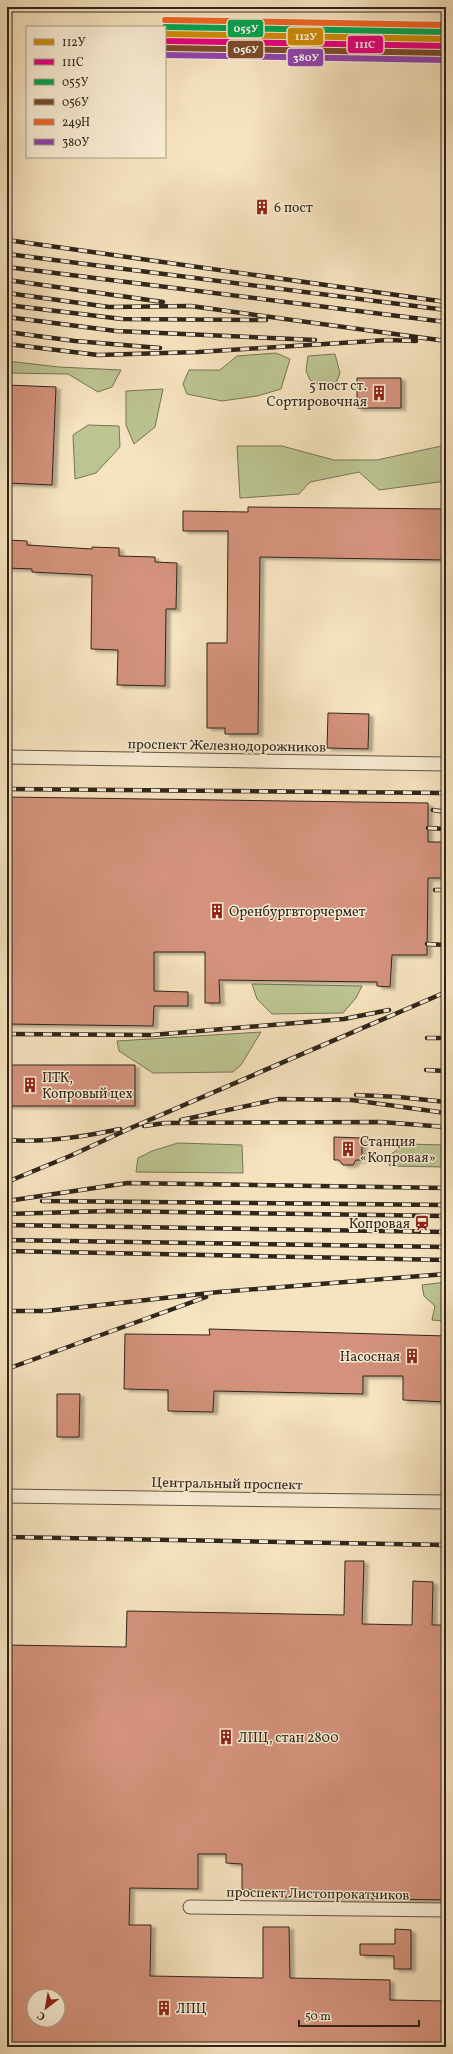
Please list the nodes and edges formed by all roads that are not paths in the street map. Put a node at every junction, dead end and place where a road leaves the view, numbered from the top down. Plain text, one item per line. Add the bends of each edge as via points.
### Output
1 (7, 757) edge
2 (446, 764) edge
3 (7, 1496) edge
4 (446, 1502) edge
5 (190, 1907) dead end
6 (446, 1910) edge

1 - 2 street, проспект Железнодорожников
3 - 4 street, Центральный проспект
5 - 6 street, проспект Листопрокатчиков

